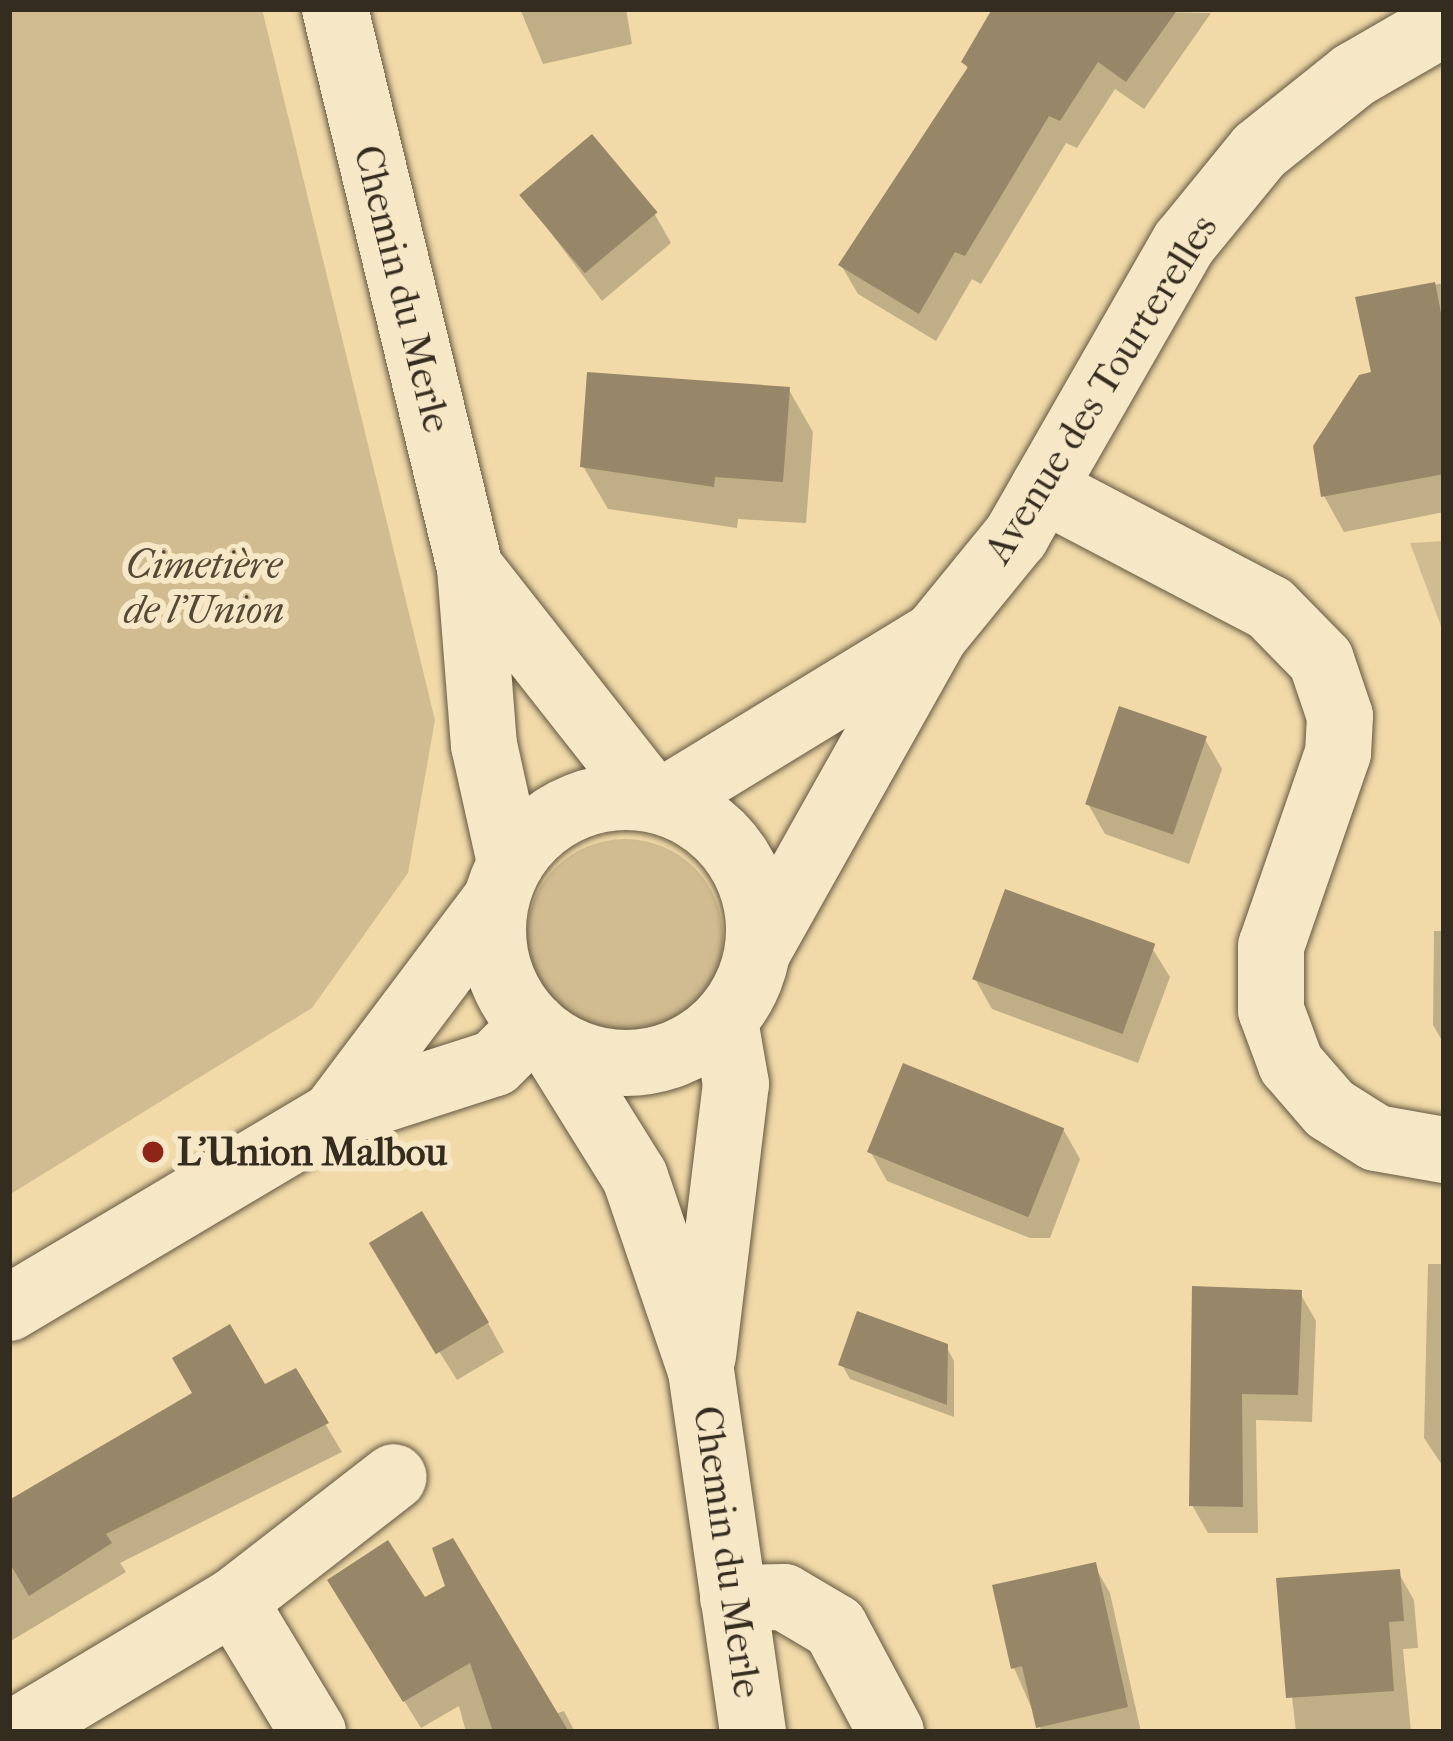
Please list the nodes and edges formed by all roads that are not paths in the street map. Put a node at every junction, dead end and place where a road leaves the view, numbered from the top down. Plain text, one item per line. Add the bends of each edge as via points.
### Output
1 (334, 9) edge
2 (1444, 23) edge
3 (1043, 489) junction
4 (470, 568) junction
5 (936, 634) junction
6 (657, 800) junction
7 (503, 881) junction
8 (759, 949) junction
9 (725, 1021) junction
10 (542, 1034) junction
11 (334, 1114) junction
12 (1444, 1150) edge
13 (9, 1308) edge
14 (701, 1371) junction
15 (394, 1477) dead end
16 (733, 1598) junction
17 (234, 1601) junction
18 (15, 1732) edge
19 (313, 1732) edge
20 (753, 1732) edge
21 (891, 1732) edge

1 - 4 street, Chemin du Merle
2 - 3 street, Avenue des Tourterelles via 1354,76 1258,151 1184,243
3 - 5 street, Avenue des Tourterelles via 1016,536
3 - 12 street via 1270,608 1321,660 1340,716 1338,752 1271,946 1271,1010 1291,1064 1330,1109 1376,1138
4 - 6 street, Chemin du Merle
4 - 7 street, Chemin du Merle
5 - 6 street, Avenue des Tourterelles
5 - 8 street, Avenue des Tourterelles
6 - 7 street via 596,799 547,822
6 - 8 street via 706,822 738,857 757,901
7 - 10 street via 492,940 501,979
7 - 11 street
8 - 9 street
9 - 10 street via 686,1050 642,1064 594,1061
9 - 14 street, Chemin du Merle via 736,1084
10 - 11 street via 495,1063
10 - 14 street, Chemin du Merle via 635,1177
11 - 13 street
14 - 16 street, Chemin du Merle
15 - 17 street
16 - 20 street, Chemin du Merle
16 - 21 street via 784,1597 835,1627
17 - 18 street
17 - 19 street

